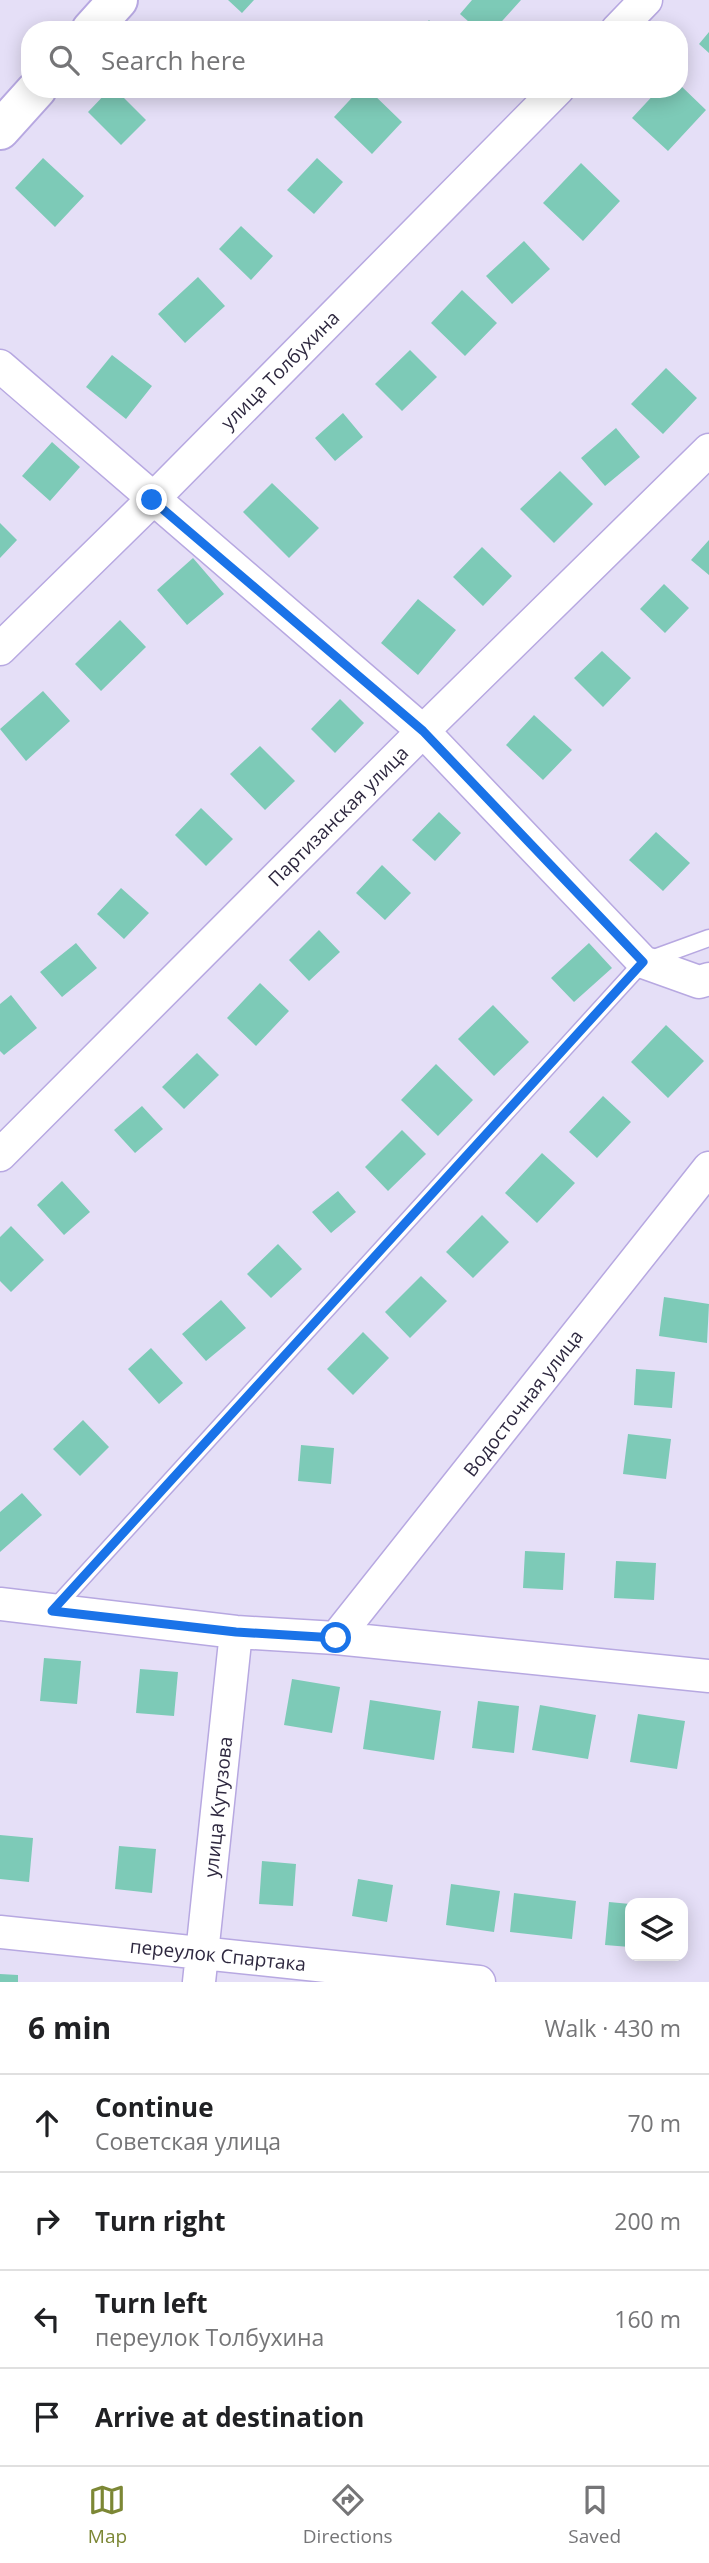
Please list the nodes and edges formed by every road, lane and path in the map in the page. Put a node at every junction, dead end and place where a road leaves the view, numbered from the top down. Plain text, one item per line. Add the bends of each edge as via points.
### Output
1 (118, 0) edge
2 (646, 0) edge
3 (99, 21) edge
4 (626, 21) edge
5 (29, 98) edge
6 (549, 98) edge
7 (0, 130) edge
8 (0, 366) edge
9 (709, 450) edge
10 (152, 500) junction
11 (0, 649) edge
12 (423, 731) junction
13 (709, 939) edge
14 (643, 962) junction
15 (709, 979) edge
16 (0, 1155) edge
17 (709, 1168) edge
18 (0, 1604) edge
19 (52, 1611) junction
20 (236, 1632) junction
21 (336, 1638) junction
22 (709, 1676) edge
23 (0, 1932) edge
24 (201, 1968) edge
25 (478, 1982) edge

1 - 3 street
2 - 4 street
5 - 7 street
6 - 10 street, улица Толбухина
8 - 10 street
9 - 12 street, Партизанская улица
10 - 11 street, улица Толбухина
10 - 12 street
12 - 14 street
12 - 16 street, Партизанская улица
13 - 14 lane
14 - 15 street via 699,982
14 - 19 lane
17 - 21 street, Водосточная улица
18 - 19 street
19 - 20 street
20 - 21 street
20 - 24 street, улица Кутузова
21 - 22 street
23 - 24 street, переулок Спартака
24 - 25 street, переулок Спартака

